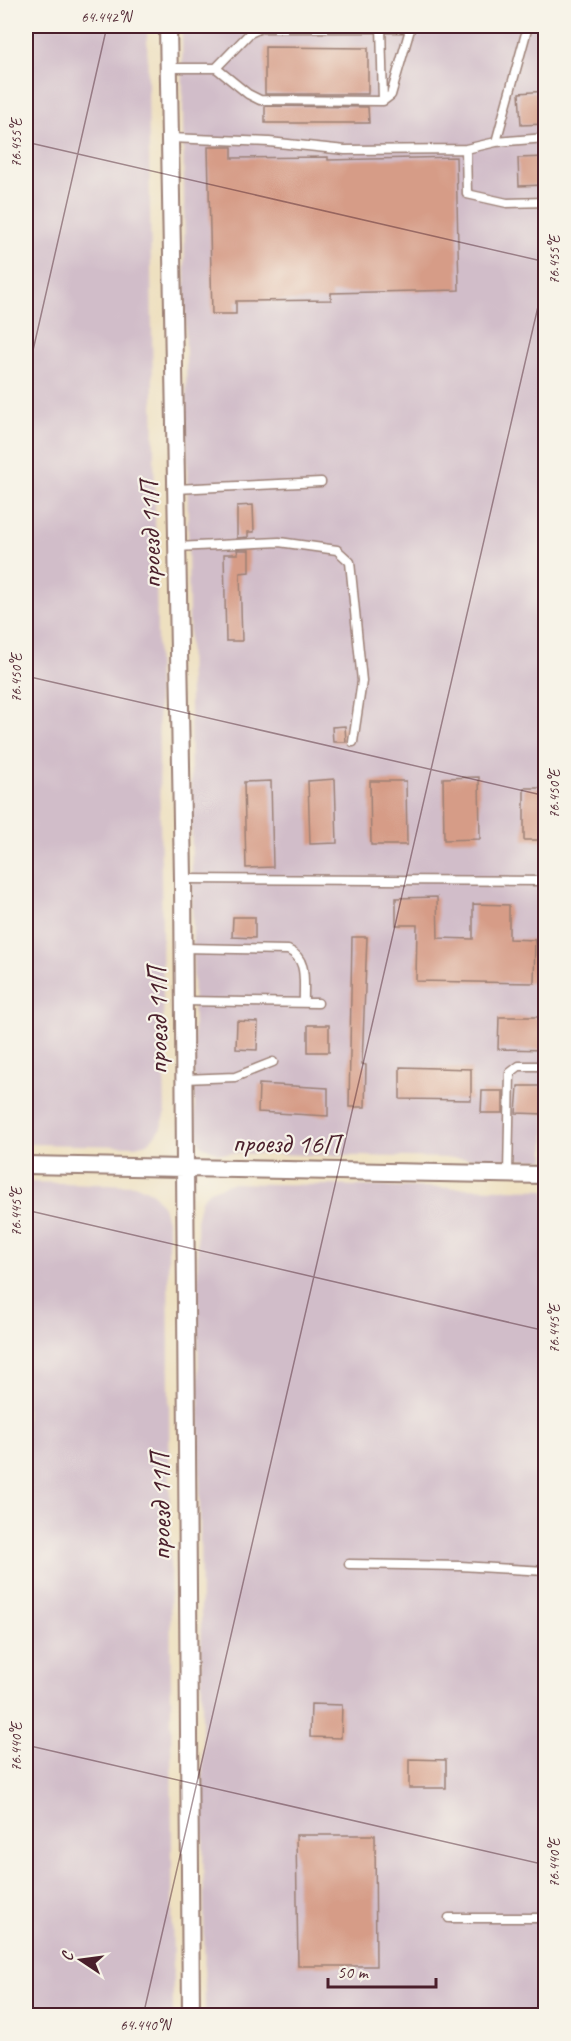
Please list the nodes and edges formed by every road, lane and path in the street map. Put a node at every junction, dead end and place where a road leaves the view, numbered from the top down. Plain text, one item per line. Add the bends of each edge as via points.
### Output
1 (168, 26) edge
2 (528, 26) edge
3 (381, 27) edge
4 (410, 27) edge
5 (169, 68) junction
6 (216, 68) junction
7 (383, 100) junction
8 (170, 138) junction
9 (546, 138) edge
10 (496, 142) junction
11 (466, 149) junction
12 (546, 202) edge
13 (321, 482) dead end
14 (176, 489) junction
15 (177, 547) junction
16 (353, 742) dead end
17 (183, 879) junction
18 (546, 881) edge
19 (183, 948) junction
20 (183, 1001) junction
21 (304, 1003) junction
22 (318, 1003) dead end
23 (273, 1062) dead end
24 (546, 1066) edge
25 (184, 1079) junction
26 (26, 1165) edge
27 (184, 1168) junction
28 (508, 1174) junction
29 (546, 1175) edge
30 (350, 1564) dead end
31 (546, 1571) edge
32 (449, 1918) dead end
33 (546, 1918) edge
34 (191, 2016) edge

1 - 5 street, проезд 11П
2 - 10 lane
3 - 4 lane
3 - 6 lane via 261,28 250,33
3 - 7 lane
4 - 7 lane via 391,95
5 - 6 lane
5 - 8 street, проезд 11П
6 - 7 lane via 260,100
8 - 11 lane via 345,150
8 - 14 street, проезд 11П
9 - 10 lane
10 - 11 lane
11 - 12 lane via 467,194 507,203
13 - 14 lane
14 - 15 street, проезд 11П
15 - 16 lane via 279,542 345,554 350,562 362,681
15 - 17 street, проезд 11П
17 - 18 lane
17 - 19 street, проезд 11П
19 - 20 street, проезд 11П
19 - 21 lane via 288,950 303,964
20 - 21 lane
20 - 25 street, проезд 11П
21 - 22 lane
23 - 25 lane via 235,1077
24 - 28 lane via 519,1066 510,1073
25 - 27 street, проезд 11П
26 - 27 street, проезд 16П
27 - 28 street, проезд 16П
27 - 34 street, проезд 11П
28 - 29 street, проезд 16П
30 - 31 lane
32 - 33 lane

